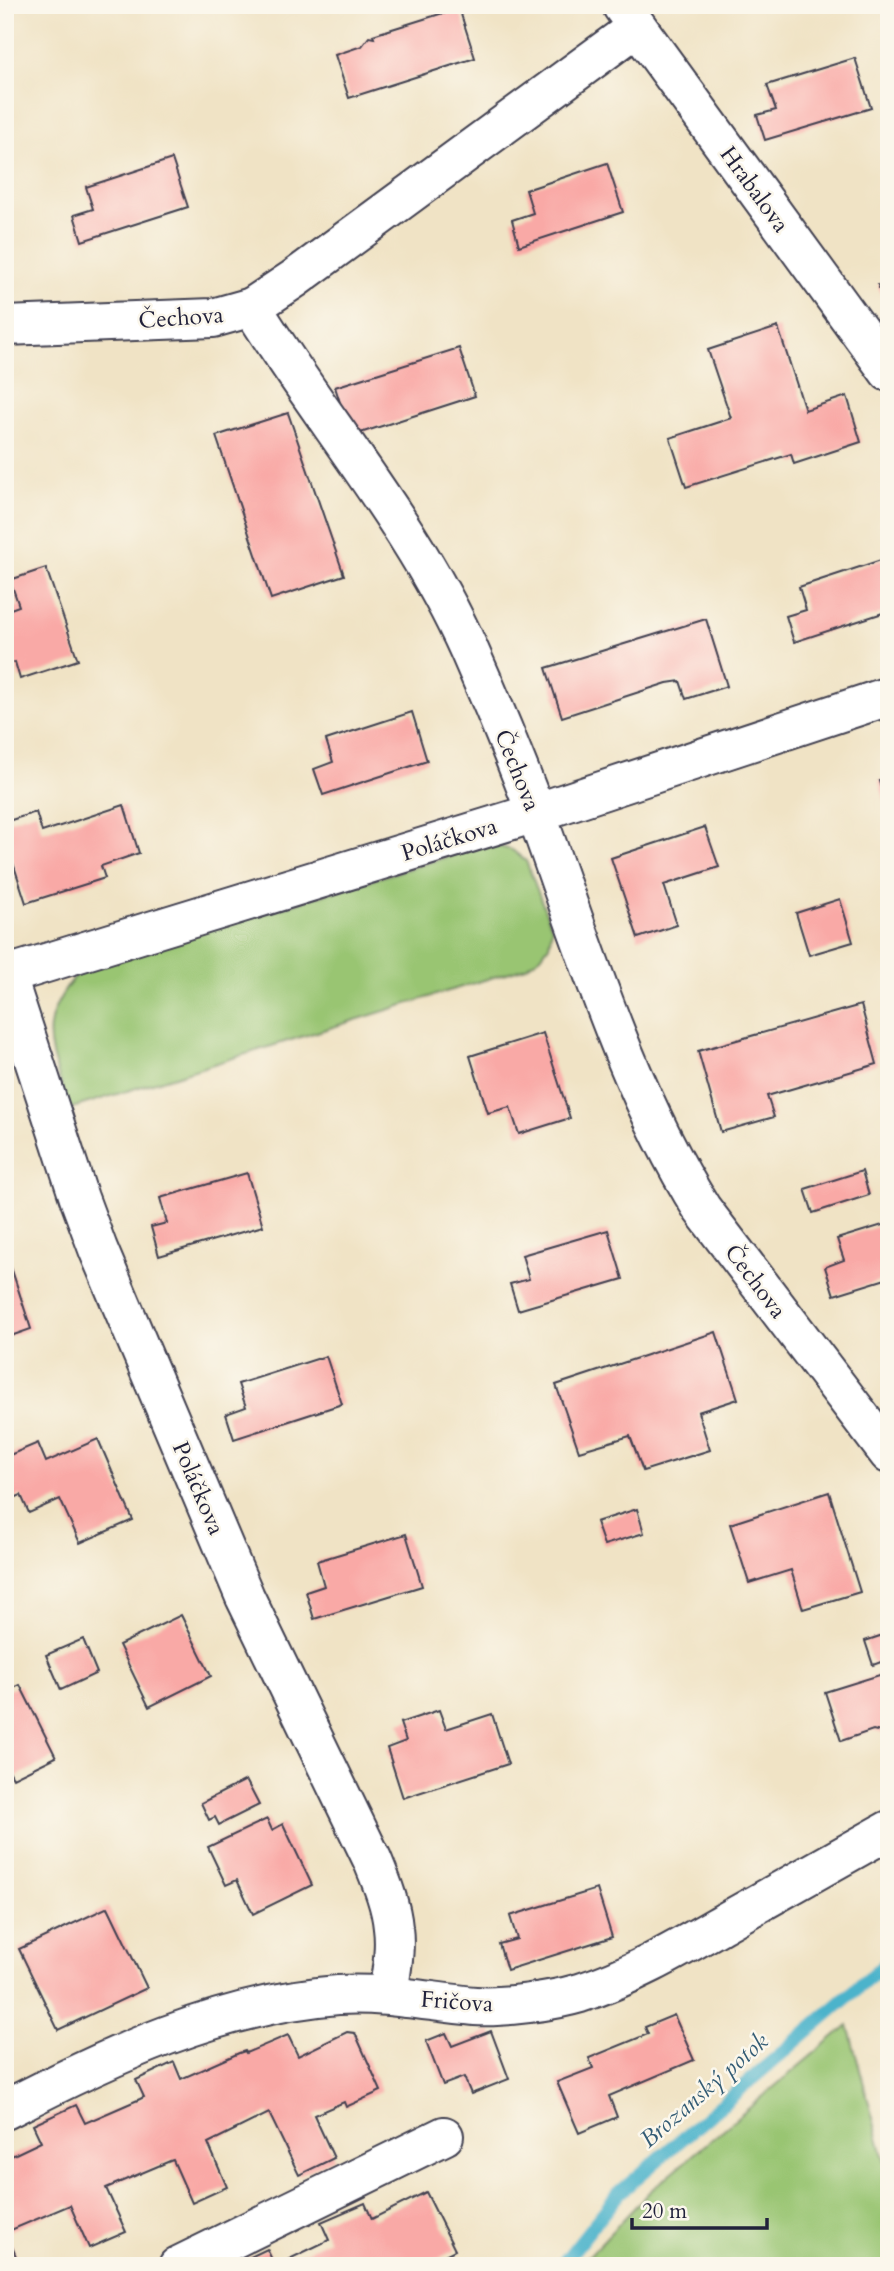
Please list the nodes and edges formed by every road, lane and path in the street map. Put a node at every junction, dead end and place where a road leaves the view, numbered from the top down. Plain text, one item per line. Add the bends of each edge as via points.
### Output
1 (630, 16) edge
2 (252, 307) junction
3 (5, 327) edge
4 (889, 372) edge
5 (889, 696) edge
6 (535, 813) junction
7 (6, 973) edge
8 (889, 1454) edge
9 (889, 1830) edge
10 (388, 1995) junction
11 (5, 2110) edge
12 (444, 2136) dead end
13 (178, 2266) edge

1 - 2 street
1 - 4 street, Hrabalova
2 - 3 street, Čechova via 213,318
2 - 6 street, Čechova via 444,598
5 - 6 street, Poláčkova
6 - 7 street, Poláčkova
6 - 8 street, Čechova via 603,1003 683,1179
7 - 10 street, Poláčkova via 98,1249 245,1597 387,1898 394,1929
9 - 10 street, Fričova via 651,1964 579,1993 478,2006
10 - 11 street, Fričova via 287,2002 208,2021 64,2079
12 - 13 street

